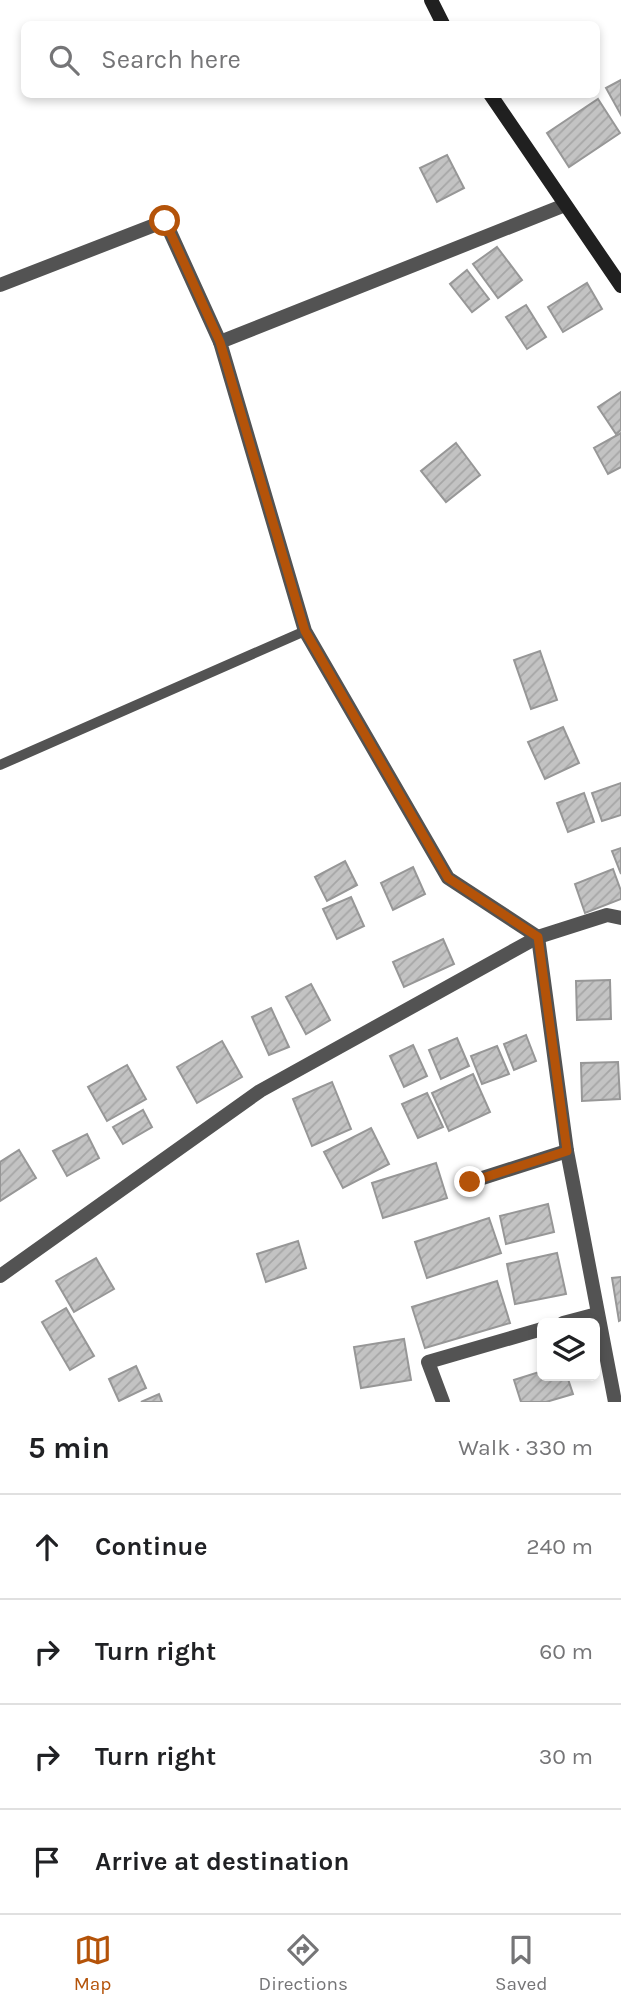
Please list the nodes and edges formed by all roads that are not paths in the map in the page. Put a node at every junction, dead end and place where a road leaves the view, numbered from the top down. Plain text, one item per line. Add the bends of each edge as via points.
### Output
1 (431, 0) edge
2 (442, 21) edge
3 (493, 98) edge
4 (565, 205) junction
5 (0, 285) edge
6 (621, 286) edge
7 (220, 342) junction
8 (305, 631) junction
9 (0, 765) edge
10 (621, 918) edge
11 (538, 937) junction
12 (567, 1151) junction
13 (470, 1182) dead end
14 (0, 1276) edge
15 (597, 1314) junction
16 (582, 1318) edge
17 (537, 1330) edge
18 (443, 1402) edge
19 (615, 1402) edge

1 - 2 street
3 - 4 street
4 - 6 street
4 - 7 street
5 - 7 street via 165,221
7 - 8 street
8 - 9 lane
8 - 11 street via 448,878
10 - 11 street via 607,915
11 - 12 street
11 - 14 street via 260,1091
12 - 13 street
12 - 15 street
15 - 16 street
15 - 19 street
17 - 18 street via 428,1362

